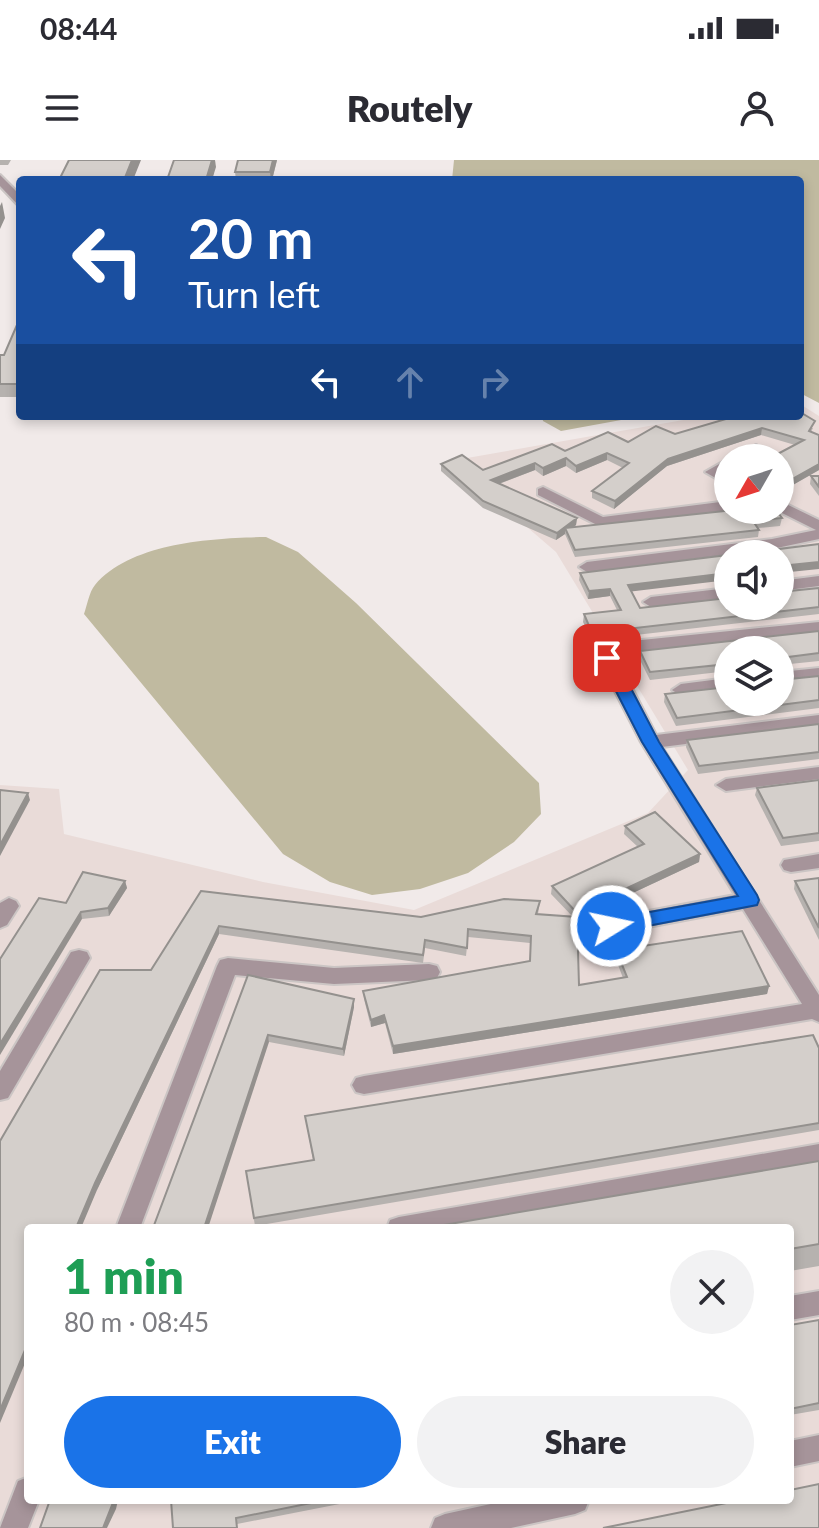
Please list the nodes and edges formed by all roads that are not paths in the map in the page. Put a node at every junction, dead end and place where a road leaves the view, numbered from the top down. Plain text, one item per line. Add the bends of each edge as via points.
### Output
1 (0, 178) edge
2 (16, 198) edge
3 (543, 492) dead end
4 (714, 508) edge
5 (794, 513) edge
6 (819, 526) edge
7 (819, 534) edge
8 (587, 567) dead end
9 (819, 581) edge
10 (794, 584) edge
11 (714, 595) edge
12 (651, 602) dead end
13 (819, 627) edge
14 (819, 674) edge
15 (794, 677) edge
16 (714, 686) edge
17 (681, 690) edge
18 (819, 721) edge
19 (650, 742) junction
20 (819, 773) edge
21 (726, 785) dead end
22 (819, 861) edge
23 (791, 865) dead end
24 (750, 900) junction
25 (611, 926) dead end
26 (79, 958) dead end
27 (429, 972) dead end
28 (818, 1012) edge
29 (364, 1085) dead end
30 (0, 1091) edge
31 (819, 1154) edge
32 (130, 1224) edge
33 (422, 1224) edge
34 (819, 1303) edge
35 (794, 1307) edge
36 (819, 1448) edge
37 (794, 1453) edge
38 (24, 1502) edge
39 (556, 1504) edge
40 (14, 1528) edge
41 (445, 1528) edge

1 - 2 lane
3 - 4 lane via 601,522
5 - 6 lane
7 - 8 lane
9 - 10 lane
11 - 12 lane
13 - 19 lane via 622,647 607,658
14 - 15 lane
16 - 17 lane
18 - 19 lane
19 - 24 lane
20 - 21 lane
22 - 23 lane
24 - 25 lane
24 - 28 lane
26 - 30 lane
27 - 32 lane via 334,976 228,966
28 - 29 lane
31 - 33 lane
34 - 35 lane
36 - 37 lane
38 - 40 lane
39 - 41 lane

